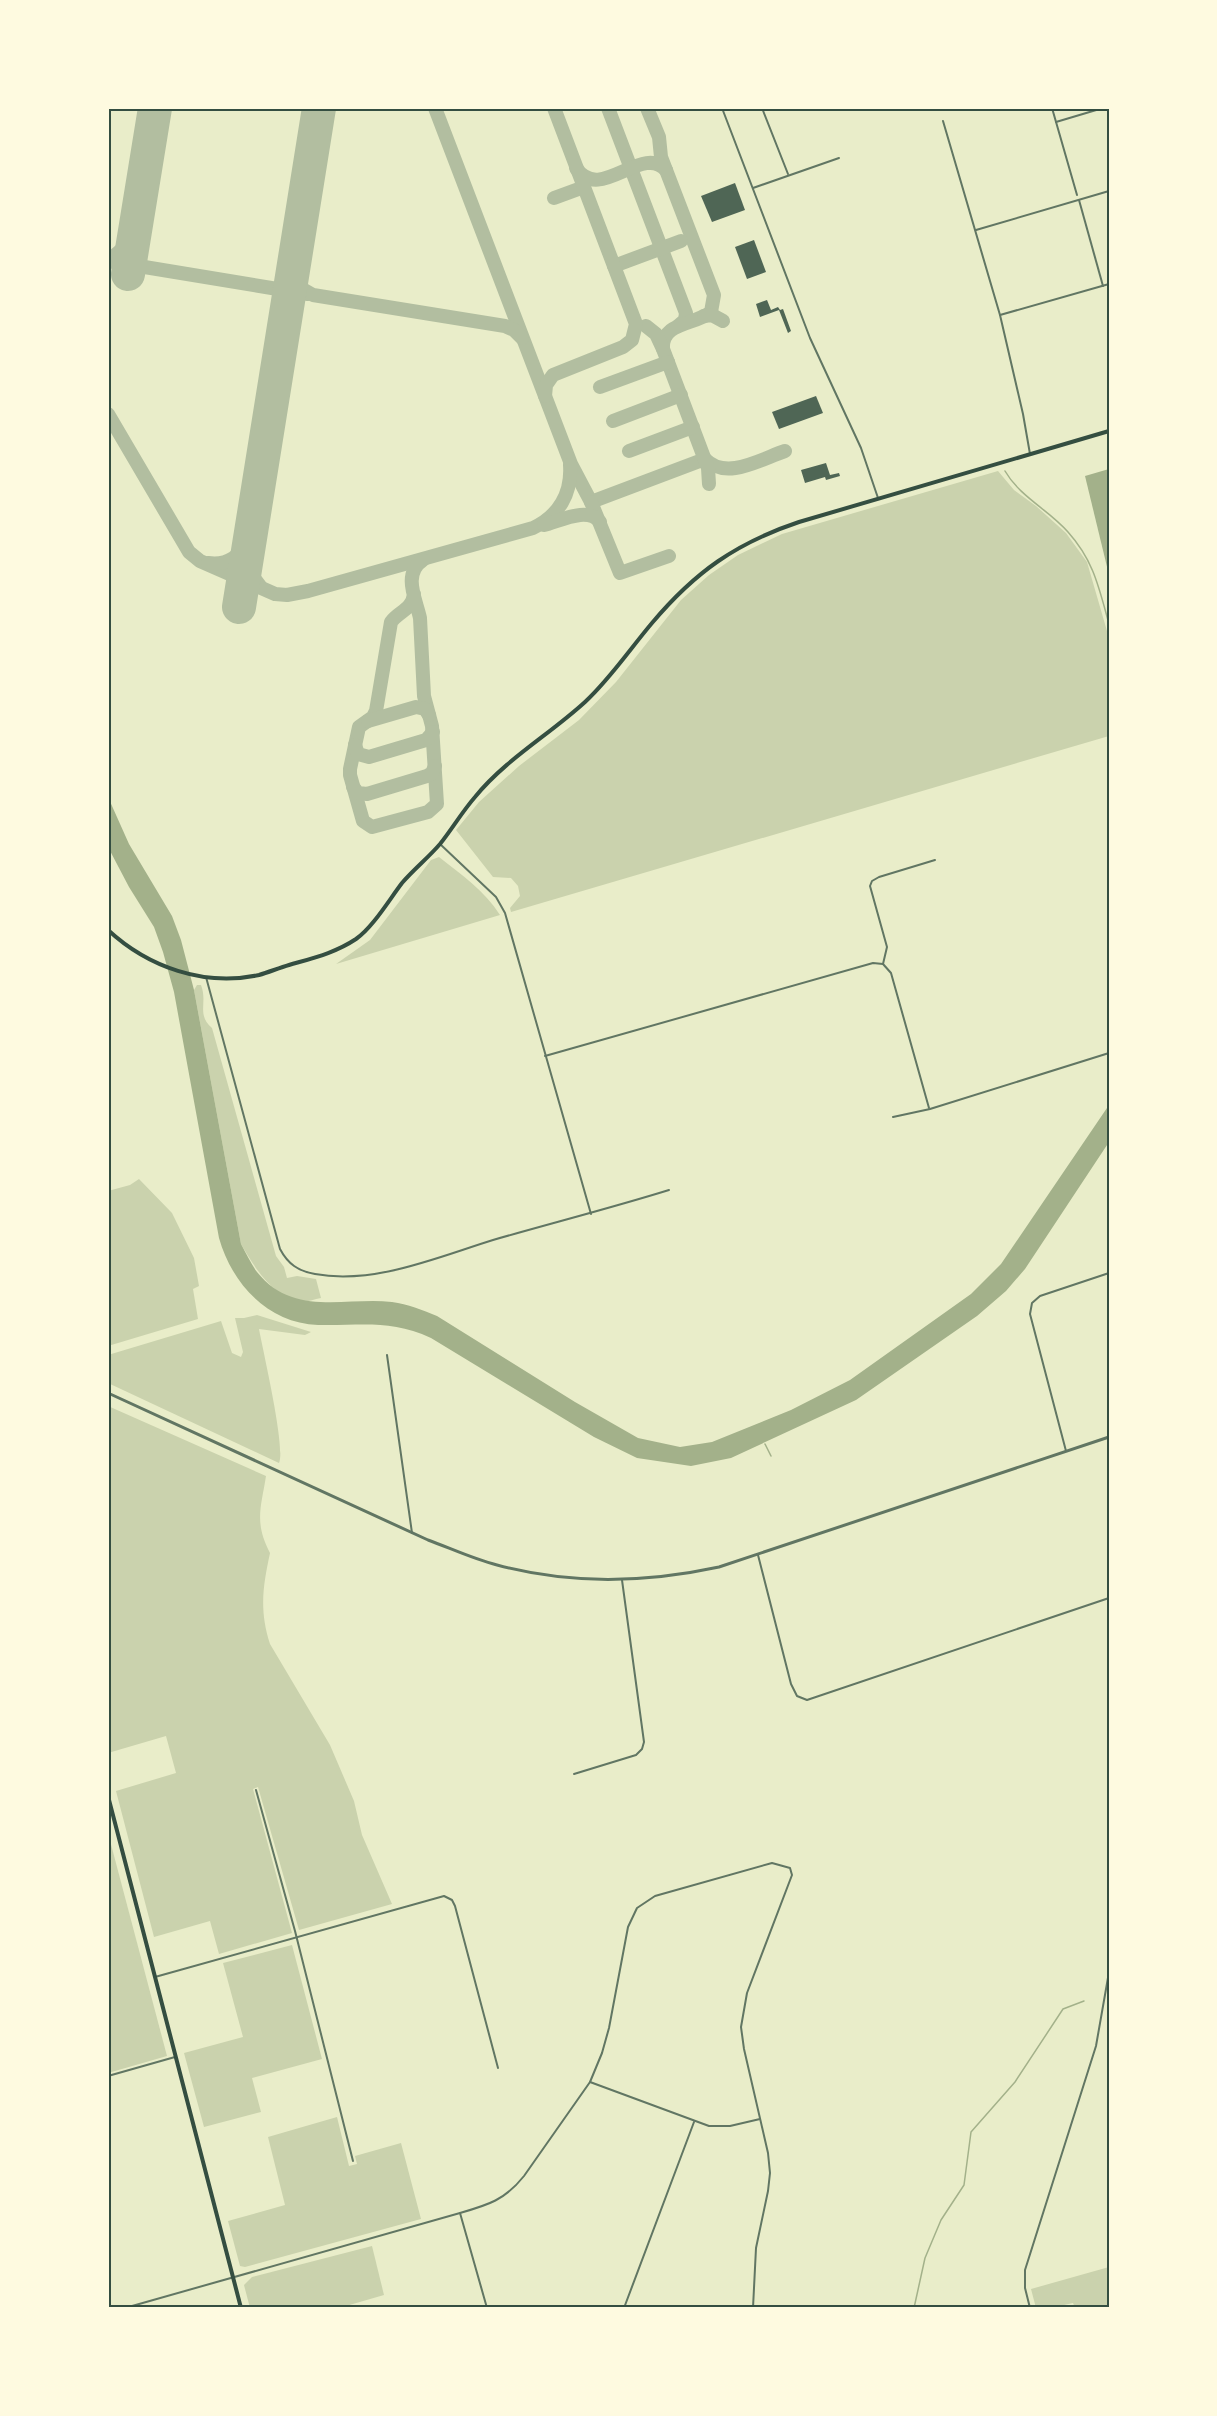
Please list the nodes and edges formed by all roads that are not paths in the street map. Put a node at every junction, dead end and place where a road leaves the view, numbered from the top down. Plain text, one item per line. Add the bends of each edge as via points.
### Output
1 (722, 108) edge
2 (762, 108) edge
3 (1052, 108) edge
4 (1103, 108) edge
5 (943, 120) dead end
6 (1056, 122) junction
7 (838, 158) dead end
8 (788, 174) junction
9 (753, 188) junction
10 (1109, 191) edge
11 (1077, 195) dead end
12 (1079, 200) junction
13 (976, 230) junction
14 (1109, 284) edge
15 (1103, 286) junction
16 (1000, 315) junction
17 (1109, 431) edge
18 (1030, 455) junction
19 (878, 499) junction
20 (440, 844) junction
21 (935, 860) dead end
22 (108, 930) edge
23 (883, 964) junction
24 (205, 977) junction
25 (1109, 1053) edge
26 (546, 1056) junction
27 (930, 1109) junction
28 (893, 1117) dead end
29 (669, 1190) dead end
30 (591, 1214) junction
31 (1109, 1273) edge
32 (387, 1355) dead end
33 (108, 1393) edge
34 (1109, 1437) edge
35 (1066, 1451) junction
36 (412, 1533) junction
37 (758, 1555) junction
38 (621, 1581) junction
39 (1109, 1598) edge
40 (574, 1774) dead end
41 (256, 1790) dead end
42 (108, 1796) edge
43 (115, 1824) junction
44 (108, 1827) edge
45 (296, 1937) junction
46 (1109, 1972) edge
47 (155, 1977) junction
48 (175, 2057) junction
49 (498, 2068) dead end
50 (108, 2076) edge
51 (590, 2082) junction
52 (760, 2119) junction
53 (694, 2122) junction
54 (353, 2161) dead end
55 (460, 2214) junction
56 (233, 2278) junction
57 (125, 2308) edge
58 (241, 2308) edge
59 (487, 2308) edge
60 (624, 2308) edge
61 (753, 2308) edge
62 (1030, 2308) edge

1 - 9 street
2 - 8 street
3 - 6 street
4 - 6 street
5 - 13 street
6 - 11 street
7 - 8 street
8 - 9 street
9 - 19 street via 810,338 864,457
10 - 12 street
12 - 13 street
12 - 15 street
13 - 16 street
14 - 15 street
15 - 16 street
16 - 18 street
17 - 18 main road
18 - 19 main road
19 - 20 main road via 775,531 728,553 706,569 654,621 585,702 501,769
20 - 24 main road via 358,938 326,956 259,975
20 - 26 street via 496,897 505,914
21 - 23 street via 872,881 870,886 888,947
22 - 24 main road via 134,951 168,968
23 - 26 street via 873,963
23 - 27 street via 891,973
24 - 30 street via 280,1249 293,1266 316,1275 345,1276 394,1269
25 - 27 street
26 - 30 street
27 - 28 street
29 - 30 street
31 - 35 street via 1040,1296 1032,1303 1030,1314
32 - 36 street
33 - 36 street
34 - 35 street
35 - 37 street
36 - 38 street via 496,1565 535,1574
37 - 38 street via 689,1574
37 - 39 street via 791,1684 801,1699 814,1699
38 - 40 street via 644,1742 636,1755
41 - 45 street
42 - 43 main road
43 - 44 street
43 - 47 main road
45 - 47 street
45 - 49 street via 448,1897 455,1906
45 - 54 street
46 - 62 street via 1096,2046 1025,2270
47 - 48 main road
48 - 50 street
48 - 56 main road
51 - 52 street via 602,2053 628,1927 637,1908 656,1896 764,1864 783,1864 792,1875 747,1993 741,2027
51 - 53 street
51 - 55 street via 513,2190 501,2200
52 - 53 street via 720,2128
52 - 61 street via 770,2173 756,2248
53 - 60 street
55 - 56 street
55 - 59 street
56 - 57 street
56 - 58 main road

